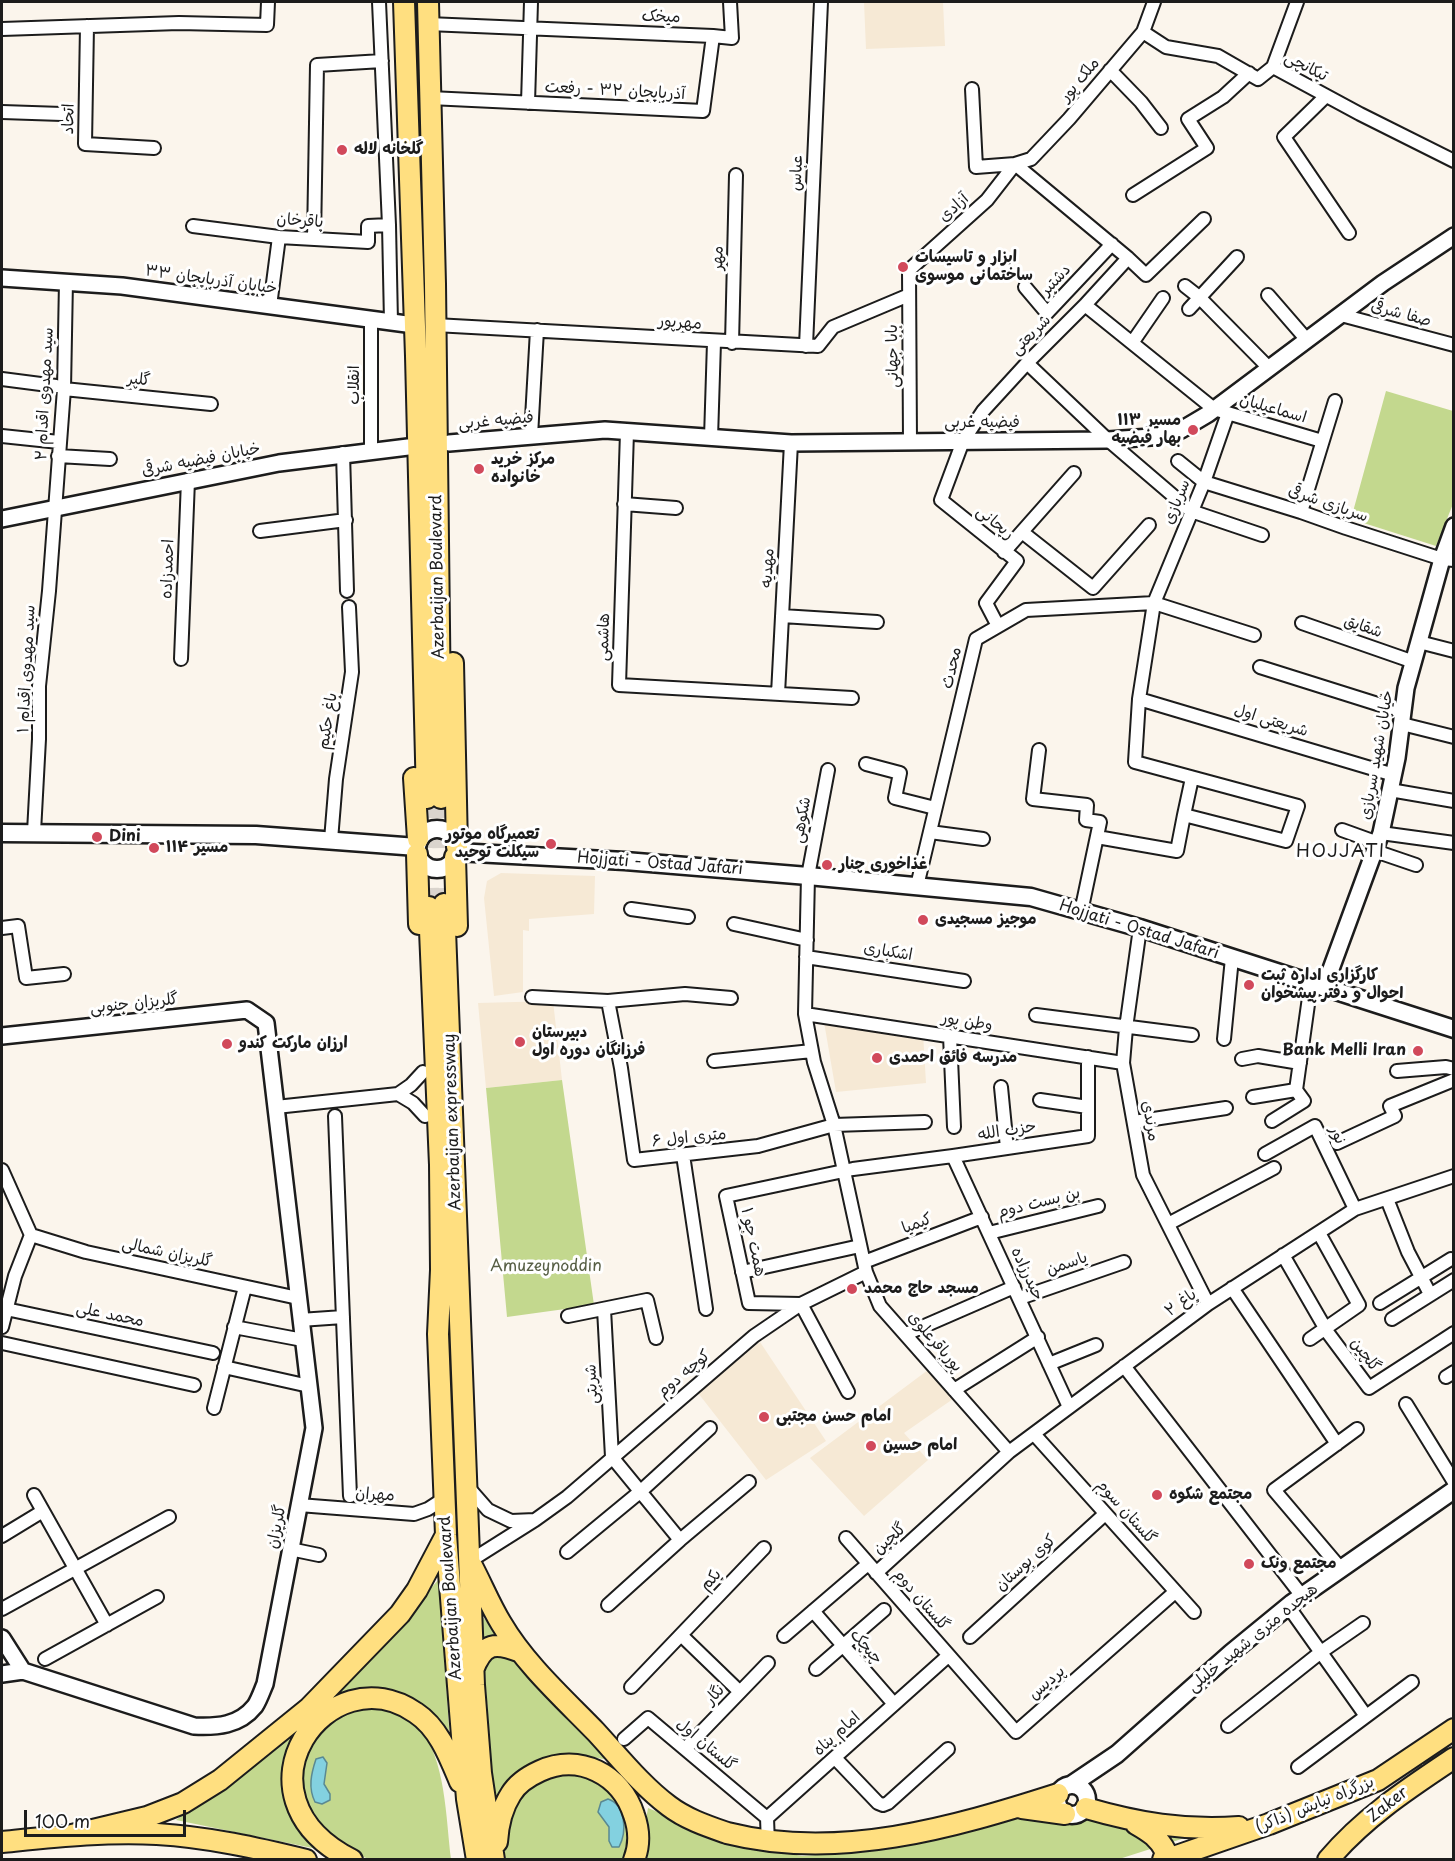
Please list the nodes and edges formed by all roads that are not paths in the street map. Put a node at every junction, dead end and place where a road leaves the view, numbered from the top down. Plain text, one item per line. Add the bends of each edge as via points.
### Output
1 (268, 2) edge
2 (379, 2) edge
3 (404, 2) edge
4 (428, 2) edge
5 (531, 2) edge
6 (730, 2) edge
7 (821, 2) edge
8 (1154, 2) edge
9 (1297, 2) edge
10 (428, 24) junction
11 (87, 26) junction
12 (2, 28) edge
13 (531, 29) junction
14 (1143, 32) junction
15 (713, 36) junction
16 (382, 61) junction
17 (1273, 67) junction
18 (1110, 70) junction
19 (1249, 73) junction
20 (972, 88) dead end
21 (1326, 96) junction
22 (430, 98) junction
23 (528, 103) junction
24 (2, 112) edge
25 (62, 114) dead end
26 (1161, 128) dead end
27 (154, 148) dead end
28 (1454, 161) edge
29 (1015, 164) junction
30 (736, 175) dead end
31 (1133, 195) dead end
32 (1204, 219) dead end
33 (389, 225) junction
34 (193, 226) dead end
35 (1349, 233) dead end
36 (1454, 236) edge
37 (279, 237) junction
38 (314, 239) junction
39 (1112, 244) junction
40 (1128, 258) junction
41 (1237, 258) dead end
42 (909, 270) joint
43 (2, 278) edge
44 (66, 281) junction
45 (1185, 286) dead end
46 (1026, 287) dead end
47 (1268, 295) dead end
48 (909, 296) junction
49 (1199, 297) junction
50 (1163, 298) dead end
51 (1085, 305) junction
52 (270, 306) junction
53 (1189, 309) dead end
54 (1341, 315) junction
55 (371, 320) junction
56 (391, 322) junction
57 (435, 325) junction
58 (414, 326) junction
59 (537, 330) junction
60 (1307, 340) junction
61 (714, 342) junction
62 (732, 343) junction
63 (1132, 343) junction
64 (1454, 345) edge
65 (806, 346) junction
66 (425, 356) junction
67 (1027, 363) junction
68 (1269, 368) junction
69 (2, 379) edge
70 (60, 388) junction
71 (1335, 401) dead end
72 (211, 404) dead end
73 (1221, 411) junction
74 (627, 432) junction
75 (2, 436) edge
76 (531, 436) junction
77 (711, 438) junction
78 (1108, 440) junction
79 (963, 441) junction
80 (1322, 441) junction
81 (59, 442) junction
82 (910, 442) junction
83 (449, 443) junction
84 (791, 443) junction
85 (408, 447) junction
86 (371, 450) junction
87 (343, 453) junction
88 (58, 456) junction
89 (110, 459) dead end
90 (1178, 461) dead end
91 (1074, 473) dead end
92 (188, 480) junction
93 (1204, 482) junction
94 (624, 504) junction
95 (54, 508) junction
96 (676, 508) dead end
97 (1191, 511) junction
98 (1300, 512) junction
99 (2, 519) edge
100 (346, 520) junction
101 (1149, 525) dead end
102 (1454, 526) edge
103 (260, 531) dead end
104 (1022, 532) junction
105 (1262, 535) dead end
106 (1004, 552) junction
107 (1448, 560) edge
108 (347, 591) dead end
109 (1154, 603) junction
110 (350, 607) dead end
111 (782, 616) junction
112 (877, 622) dead end
113 (1302, 623) dead end
114 (998, 626) junction
115 (1254, 635) dead end
116 (1419, 642) junction
117 (1454, 651) edge
118 (181, 659) dead end
119 (1414, 662) junction
120 (1260, 667) dead end
121 (778, 694) junction
122 (852, 698) dead end
123 (1139, 699) junction
124 (1403, 718) junction
125 (1454, 737) edge
126 (1039, 750) dead end
127 (866, 764) dead end
128 (828, 770) dead end
129 (1192, 777) junction
130 (1392, 782) junction
131 (435, 793) junction
132 (1454, 801) edge
133 (935, 808) junction
134 (1185, 815) junction
135 (1342, 830) dead end
136 (34, 832) junction
137 (930, 832) junction
138 (2, 833) edge
139 (1097, 837) junction
140 (983, 839) dead end
141 (331, 840) junction
142 (1378, 842) junction
143 (1454, 843) edge
144 (417, 847) junction
145 (456, 852) junction
146 (1416, 865) dead end
147 (808, 876) junction
148 (917, 886) junction
149 (437, 906) junction
150 (631, 909) dead end
151 (1082, 912) junction
152 (688, 917) dead end
153 (734, 924) dead end
154 (2, 928) edge
155 (1140, 928) junction
156 (807, 940) junction
157 (806, 957) junction
158 (1232, 958) junction
159 (64, 974) dead end
160 (964, 981) dead end
161 (1318, 986) junction
162 (532, 997) dead end
163 (731, 998) dead end
164 (608, 1001) junction
165 (805, 1014) junction
166 (1036, 1015) dead end
167 (266, 1023) joint
168 (1126, 1028) junction
169 (1454, 1029) edge
170 (1192, 1035) dead end
171 (2, 1036) edge
172 (950, 1036) junction
173 (1224, 1039) dead end
174 (812, 1051) junction
175 (1088, 1057) junction
176 (1242, 1059) dead end
177 (714, 1061) dead end
178 (1124, 1063) junction
179 (1300, 1063) junction
180 (1454, 1069) edge
181 (1397, 1071) dead end
182 (423, 1072) junction
183 (1454, 1080) edge
184 (1001, 1088) dead end
185 (1296, 1090) junction
186 (398, 1094) junction
187 (1253, 1097) dead end
188 (1040, 1100) dead end
189 (276, 1107) junction
190 (1088, 1107) junction
191 (1226, 1108) dead end
192 (335, 1116) dead end
193 (425, 1116) junction
194 (1272, 1121) dead end
195 (925, 1122) dead end
196 (1134, 1122) junction
197 (834, 1125) junction
198 (954, 1128) dead end
199 (1337, 1143) dead end
200 (1006, 1148) junction
201 (1265, 1154) dead end
202 (683, 1155) junction
203 (953, 1156) junction
204 (1274, 1168) dead end
205 (2, 1170) edge
206 (848, 1170) junction
207 (1454, 1176) edge
208 (1387, 1199) junction
209 (1098, 1206) dead end
210 (1355, 1209) junction
211 (982, 1217) junction
212 (1168, 1224) junction
213 (989, 1233) junction
214 (1319, 1233) junction
215 (30, 1235) junction
216 (861, 1246) junction
217 (1283, 1256) junction
218 (1451, 1259) dead end
219 (1124, 1262) dead end
220 (865, 1267) junction
221 (742, 1272) junction
222 (1421, 1278) junction
223 (1454, 1280) edge
224 (245, 1287) junction
225 (1232, 1288) junction
226 (1017, 1292) junction
227 (1430, 1294) junction
228 (298, 1298) junction
229 (1380, 1303) dead end
230 (801, 1304) junction
231 (1208, 1304) junction
232 (4, 1307) edge
233 (604, 1309) junction
234 (706, 1310) dead end
235 (568, 1316) dead end
236 (343, 1317) junction
237 (1392, 1319) dead end
238 (300, 1320) junction
239 (2, 1327) edge
240 (234, 1327) junction
241 (1326, 1329) junction
242 (1454, 1333) edge
243 (438, 1334) junction
244 (906, 1334) junction
245 (1038, 1337) junction
246 (656, 1338) dead end
247 (461, 1339) joint
248 (1310, 1339) dead end
249 (303, 1341) junction
250 (2, 1343) edge
251 (1096, 1345) dead end
252 (213, 1353) dead end
253 (1049, 1364) junction
254 (1124, 1366) junction
255 (224, 1367) junction
256 (194, 1385) dead end
257 (309, 1386) junction
258 (954, 1390) junction
259 (848, 1392) dead end
260 (1406, 1404) dead end
261 (1070, 1407) junction
262 (214, 1408) dead end
263 (710, 1428) dead end
264 (1357, 1429) dead end
265 (1034, 1434) junction
266 (1337, 1444) junction
267 (1009, 1452) junction
268 (612, 1457) junction
269 (749, 1482) dead end
270 (1454, 1482) edge
271 (467, 1485) junction
272 (1454, 1490) edge
273 (641, 1491) junction
274 (34, 1495) dead end
275 (350, 1496) dead end
276 (444, 1498) junction
277 (299, 1505) junction
278 (43, 1511) junction
279 (1105, 1514) junction
280 (169, 1517) dead end
281 (535, 1520) junction
282 (446, 1535) junction
283 (2, 1536) edge
284 (846, 1538) dead end
285 (680, 1540) junction
286 (764, 1548) dead end
287 (290, 1549) junction
288 (567, 1552) dead end
289 (319, 1555) dead end
290 (470, 1561) junction
291 (75, 1569) junction
292 (872, 1569) junction
293 (1341, 1569) junction
294 (1175, 1592) junction
295 (1302, 1596) junction
296 (157, 1597) dead end
297 (608, 1605) dead end
298 (1288, 1606) junction
299 (2, 1609) edge
300 (884, 1610) dead end
301 (813, 1611) junction
302 (1194, 1612) dead end
303 (1363, 1623) dead end
304 (107, 1625) junction
305 (681, 1635) junction
306 (784, 1636) dead end
307 (969, 1637) dead end
308 (2, 1638) edge
309 (843, 1645) junction
310 (521, 1652) junction
311 (1320, 1652) junction
312 (948, 1656) junction
313 (45, 1659) dead end
314 (768, 1663) dead end
315 (816, 1669) dead end
316 (473, 1670) junction
317 (23, 1671) junction
318 (2, 1674) edge
319 (1412, 1682) dead end
320 (631, 1687) dead end
321 (741, 1692) junction
322 (894, 1704) junction
323 (1366, 1716) junction
324 (1228, 1726) dead end
325 (1454, 1729) edge
326 (624, 1739) dead end
327 (685, 1749) junction
328 (948, 1749) dead end
329 (835, 1758) junction
330 (1454, 1758) edge
331 (1298, 1767) dead end
332 (1075, 1795) junction
333 (467, 1799) junction
334 (1016, 1808) junction
335 (1065, 1814) joint
336 (767, 1818) junction
337 (1129, 1820) junction
338 (1269, 1824) junction
339 (72, 1835) junction
340 (2, 1842) edge
341 (768, 1844) junction
342 (306, 1860) edge
343 (351, 1860) edge
344 (477, 1860) edge
345 (496, 1860) edge
346 (634, 1860) edge
347 (1164, 1860) edge
348 (1328, 1860) edge

1 - 11 street via 267,25
2 - 16 street
3 - 58 highway
4 - 10 highway
5 - 13 street
6 - 15 street via 732,38
7 - 65 street, عباس
8 - 14 street, ملک پور
9 - 17 street
10 - 13 street, میخک
10 - 22 highway
11 - 12 street
11 - 27 street, اتحاد via 85,144
13 - 15 street, میخک
13 - 23 street
14 - 18 street, ملک پور
14 - 19 street via 1166,47 1218,56
15 - 23 street, آذربایجان ۳۲ - رفعت via 703,111
16 - 33 street
16 - 38 street via 317,65
17 - 19 street, تیکانچی via 1258,79
17 - 21 street, تیکانچی
18 - 26 street
18 - 29 street, ملک پور via 1031,159
19 - 31 street via 1223,97 1188,119 1207,148
20 - 29 street via 976,167
21 - 28 street, تیکانچی
21 - 35 street via 1284,137
22 - 23 street, آذربایجان ۳۲ - رفعت
22 - 57 highway
24 - 25 street
29 - 39 street
29 - 42 street, آزادی via 987,200
30 - 62 street, مهر
32 - 40 street via 1146,275
33 - 38 street, باقرخان via 368,225 368,243
33 - 56 street
34 - 37 street, باقرخان
36 - 54 street, فیضیه غربی
37 - 38 street, باقرخان
37 - 52 street
39 - 40 street
39 - 46 street, دشتبر via 1047,313
40 - 51 street, شریعتی
41 - 49 street
42 - 48 street, بابا جهانی
43 - 44 street, خیابان آذربایجان ۳۳
44 - 52 street, خیابان آذربایجان ۳۳
44 - 70 street, سید مهدوی اقدام ۲
45 - 49 street
47 - 60 street
48 - 65 street via 833,327 818,346
48 - 82 street, بابا جهانی
49 - 53 street
49 - 68 street
50 - 63 street
51 - 63 street
51 - 67 street, شریعتی
52 - 55 street, خیابان آذربایجان ۳۳
54 - 60 street, فیضیه غربی
54 - 64 street, صفا شرقی
55 - 56 street, خیابان آذربایجان ۳۳
55 - 86 street, انقلاب
56 - 58 street, خیابان آذربایجان ۳۳
57 - 59 street, مهرپور
57 - 66 highway
58 - 66 highway
59 - 61 street, مهرپور
59 - 76 street
60 - 68 street, فیضیه غربی
61 - 62 street, مهرپور
61 - 77 street
62 - 65 street, مهرپور
63 - 73 street
66 - 83 highway via 448,418
66 - 85 highway via 408,421
66 - 131 highway, Azerbaijan Boulevard
67 - 78 street
67 - 79 street, شریعتی via 983,411
68 - 73 street, فیضیه غربی
69 - 70 street, گلپر
70 - 72 street, گلپر
70 - 81 street, سید مهدوی اقدام ۲
71 - 80 street
73 - 78 street, فیضیه غربی via 1151,437
73 - 80 street, اسماعیلیان
73 - 93 street, سربازی
74 - 76 street, فیضیه غربی
74 - 77 street, فیضیه غربی
74 - 94 street, هاشمی
75 - 81 street
76 - 83 street, فیضیه غربی
77 - 84 street, فیضیه غربی
78 - 79 street, فیضیه غربی
78 - 97 street
79 - 82 street, فیضیه غربی
79 - 106 street, ریحانی via 941,500
80 - 98 street
81 - 88 street, سید مهدوی اقدام ۲
82 - 84 street, فیضیه غربی
83 - 131 highway
84 - 111 street, مهدیه
85 - 86 street, خیابان فیضیه شرقی
85 - 131 highway
86 - 87 street, خیابان فیضیه شرقی
87 - 92 street, خیابان فیضیه شرقی
87 - 100 street
88 - 89 street
88 - 95 street, سید مهدوی اقدام ۲
90 - 93 street
91 - 104 street
92 - 95 street, خیابان فیضیه شرقی
92 - 118 street, احمدزاده
93 - 97 street, سربازی
93 - 98 street, سربازی شرقی
94 - 96 street
94 - 121 street, هاشمی via 619,685
95 - 99 street, خیابان فیضیه شرقی
95 - 136 street, سید مهدوی اقدام ۱ via 39,686
97 - 105 street
97 - 109 street, سربازی
98 - 107 street, سربازی شرقی
100 - 103 street
100 - 108 street
101 - 104 street via 1093,588
102 - 107 street, خیابان شهید سربازی
104 - 106 street
106 - 114 street, ریحانی via 1017,561 986,603
107 - 116 street, خیابان شهید سربازی
109 - 114 street, محدث via 1026,610
109 - 115 street
109 - 123 street, سربازی
110 - 141 street, باغ حکیم via 352,672
111 - 112 street
111 - 121 street, مهدیه
113 - 119 street, شقایق
114 - 133 street, محدث via 976,639
116 - 117 street
116 - 119 street, خیابان شهید سربازی
119 - 124 street, خیابان شهید سربازی
120 - 124 street
121 - 122 street
123 - 129 street, سربازی via 1135,762
123 - 130 street, شریعتی اول
124 - 125 street
124 - 130 street, خیابان شهید سربازی
126 - 139 street via 1033,799 1087,805 1086,820 1100,822
127 - 133 street via 900,773 895,798
128 - 147 street, شکوهی
129 - 134 street
129 - 134 street via 1298,806 1286,841
130 - 132 street, شریعتی اول
130 - 142 street, خیابان شهید سربازی
131 - 144 highway
131 - 145 highway
133 - 137 street, محدث
134 - 139 street via 1177,851
135 - 142 street
136 - 138 main road
136 - 141 main road
137 - 140 street
137 - 148 street, محدث
139 - 151 street
141 - 144 main road
142 - 143 street
142 - 146 street
142 - 161 street, خیابان شهید سربازی
144 - 145 main road via 424,864 435,868 447,866
144 - 145 main road via 424,833 441,829 454,839
144 - 149 highway
145 - 147 main road, Hojjati - Ostad Jafari
145 - 149 highway
147 - 148 main road, Hojjati - Ostad Jafari
147 - 156 street, شکوهی
148 - 151 main road, Hojjati - Ostad Jafari via 1030,897
149 - 182 highway
149 - 243 highway, Azerbaijan expressway via 441,1270
149 - 247 highway, Azerbaijan expressway
150 - 152 street
151 - 155 main road, Hojjati - Ostad Jafari
153 - 156 street
154 - 159 street via 18,926 26,978
155 - 158 main road, Hojjati - Ostad Jafari
155 - 168 street, مرندی
156 - 157 street, شکوهی
157 - 160 street, اشکباری
157 - 165 street, شکوهی
158 - 161 main road, Hojjati - Ostad Jafari
158 - 173 street
161 - 169 main road, Hojjati - Ostad Jafari
161 - 179 street
162 - 164 street
163 - 164 street via 685,994
164 - 202 street, ۶ متری اول via 634,1160
165 - 172 street, وطن پور
165 - 174 street, پورباقرعلوی
166 - 168 street
167 - 171 street, گلریزان جنوبی via 247,1010
167 - 189 street, گلریزان
168 - 170 street
168 - 178 street, مرندی
172 - 175 street, وطن پور
172 - 198 street
174 - 177 street
174 - 197 street, پورباقرعلوی
175 - 178 street, وطن پور
175 - 190 street, حزب الله
176 - 179 street via 1258,1056
178 - 196 street, مرندی
179 - 185 street
180 - 181 street
182 - 186 street
182 - 193 highway
183 - 199 street via 1390,1106 1395,1116
184 - 200 street
185 - 187 street
185 - 194 street via 1304,1101
186 - 189 street
186 - 193 street via 413,1102
188 - 190 street
189 - 228 street, گلریزان
190 - 200 street, حزب الله via 1088,1136
191 - 196 street
192 - 236 street
193 - 243 highway via 431,1277
195 - 197 street, ۶ متری اول
196 - 212 street, مرندی via 1143,1175
197 - 202 street, ۶ متری اول via 758,1146
197 - 206 street, پورباقرعلوی
200 - 203 street, حزب الله
201 - 210 street, نور via 1315,1126
202 - 234 street
203 - 206 street, حزب الله
203 - 211 street, حیدرزاده
204 - 212 street
205 - 215 street
206 - 216 street, پورباقرعلوی
206 - 221 street, همت جو ۱ via 726,1196
207 - 208 street, باغ ۲
208 - 210 street, باغ ۲
208 - 222 street
209 - 213 street, بن بست دوم
210 - 214 street, باغ ۲
211 - 213 street, حیدرزاده
211 - 220 street, کیمیا
212 - 231 street, مرندی
213 - 226 street, حیدرزاده
214 - 217 street, باغ ۲
214 - 241 street via 1359,1305
215 - 224 street, گلریزان شمالی via 86,1252
215 - 232 street
216 - 220 street, پورباقرعلوی
216 - 221 street
217 - 225 street, باغ ۲
217 - 241 street, گلچین
218 - 222 street
219 - 226 street, یاسمن
220 - 230 street, کوچه دوم
220 - 244 street, پورباقرعلوی via 880,1306
221 - 230 street, همت جو ۱ via 749,1303
222 - 227 street
222 - 229 street
223 - 227 street
224 - 228 street, گلریزان شمالی
224 - 240 street
225 - 231 street, باغ ۲
225 - 266 street
226 - 244 street, یاسمن
226 - 245 street, حیدرزاده
227 - 237 street
228 - 238 street, گلریزان
230 - 259 street
230 - 268 street, کوچه دوم via 754,1336
231 - 254 street, باغ ۲
232 - 239 street
232 - 252 street, محمد علی
233 - 235 street
233 - 246 street via 647,1300
233 - 268 street, شربتی
236 - 238 street
236 - 275 street
238 - 249 street, گلریزان
240 - 249 street
240 - 255 street
241 - 242 street, گلچین via 1369,1388
241 - 248 street
243 - 276 highway, Azerbaijan Boulevard
244 - 258 street, پورباقرعلوی
245 - 253 street, حیدرزاده
245 - 258 street
247 - 271 highway, Azerbaijan Boulevard
249 - 257 street, گلریزان
250 - 256 street
251 - 253 street
253 - 261 street, حیدرزاده
254 - 261 street, باغ ۲
254 - 295 street
255 - 257 street
255 - 262 street
257 - 277 street, گلریزان via 314,1428
258 - 267 street, پورباقرعلوی
260 - 270 street
261 - 265 street, باغ ۲
263 - 273 street
264 - 266 street
265 - 267 street, گلچین
265 - 279 street, گلستان سوم
266 - 293 street via 1274,1490
267 - 292 street, گلچین
268 - 273 street
268 - 281 street, کوچه دوم
269 - 285 street
271 - 281 street via 488,1510 511,1521
271 - 290 highway, Azerbaijan Boulevard
272 - 293 main road, هیجده متری شهید خلیلی
273 - 285 street
273 - 288 street
274 - 278 street
276 - 277 street, مهران via 414,1514
276 - 282 highway, Azerbaijan Boulevard
277 - 287 street, گلریزان
278 - 283 street
278 - 291 street
279 - 294 street, گلستان سوم
279 - 307 street, کوی بوستان
280 - 291 street
281 - 290 street, کوچه دوم
282 - 333 highway, Azerbaijan Boulevard
282 - 339 highway via 400,1614 309,1708 220,1780 183,1803 147,1817
284 - 292 street, گلستان دوم
285 - 297 street
286 - 305 street, یکم
287 - 289 street
287 - 317 street, گلریزان via 265,1684 255,1706 239,1719 217,1727 194,1726
290 - 310 highway via 501,1623
290 - 316 highway, Azerbaijan Boulevard
291 - 299 street
291 - 304 street
292 - 301 street, گلچین
292 - 312 street, گلستان دوم
293 - 295 main road, هیجده متری شهید خلیلی
294 - 302 street, گلستان سوم
294 - 312 street, پردیس via 1016,1732
295 - 298 main road, هیجده متری شهید خلیلی
296 - 304 street
298 - 311 street
298 - 332 main road, هیجده متری شهید خلیلی
300 - 309 street
301 - 306 street, گلچین
301 - 309 street, چیچک
303 - 311 street
304 - 313 street
305 - 320 street, یکم
305 - 321 street
308 - 317 street
309 - 315 street
309 - 322 street, چیچک
310 - 316 highway via 506,1646 490,1647 479,1655
310 - 341 highway via 670,1807 704,1825
311 - 323 street
311 - 324 street
312 - 322 street, امام پناه
314 - 321 street, نگار
316 - 345 highway, Azerbaijan Boulevard via 481,1773
317 - 318 street
319 - 323 street
321 - 327 street, نگار
322 - 329 street, امام پناه
323 - 331 street
325 - 338 highway, بزرگراه نیایش (ذاکر) via 1378,1780
326 - 327 street, گلستان اول via 648,1718
327 - 336 street, گلستان اول
328 - 329 street via 883,1805
329 - 336 street, امام پناه
330 - 348 highway, Zaker via 1392,1800
332 - 334 highway
332 - 335 main road via 1058,1805
332 - 337 highway
333 - 343 highway via 435,1731 417,1713 392,1700 360,1698 333,1708 312,1725 296,1750 291,1778 295,1805 309,1829
333 - 344 highway, Azerbaijan Boulevard
334 - 335 highway
334 - 341 highway via 952,1829 893,1842 840,1848
336 - 341 street
337 - 338 highway via 1209,1829
337 - 347 highway via 1161,1842 1166,1852
338 - 347 highway, بزرگراه نیایش (ذاکر)
339 - 340 highway
339 - 342 highway via 156,1834 236,1843
345 - 346 highway via 502,1813 512,1792 529,1776 551,1766 575,1764 599,1770 618,1785 631,1805 638,1828

